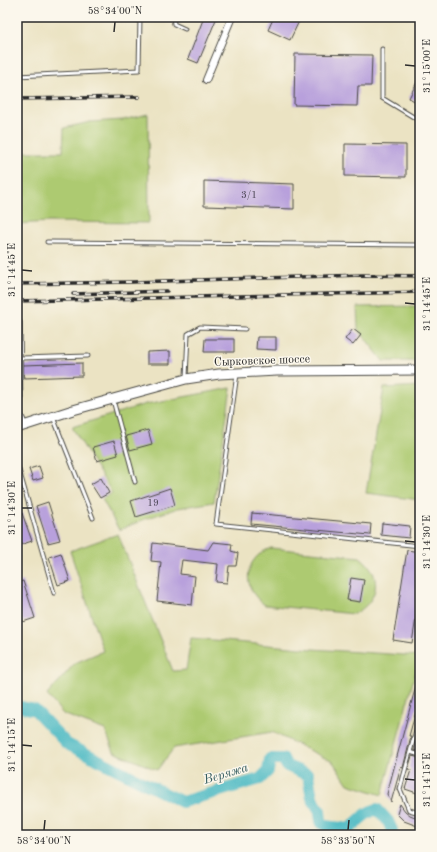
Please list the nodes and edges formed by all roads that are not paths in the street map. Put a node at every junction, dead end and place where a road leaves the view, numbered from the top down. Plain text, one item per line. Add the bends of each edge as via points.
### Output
1 (140, 17) edge
2 (173, 17) edge
3 (232, 17) edge
4 (185, 29) dead end
5 (382, 49) dead end
6 (17, 76) edge
7 (206, 80) dead end
8 (420, 121) edge
9 (47, 242) dead end
10 (420, 245) edge
11 (20, 322) dead end
12 (245, 329) dead end
13 (88, 356) dead end
14 (21, 358) junction
15 (420, 370) edge
16 (238, 372) junction
17 (186, 379) junction
18 (17, 392) edge
19 (21, 398) junction
20 (113, 399) junction
21 (53, 417) junction
22 (21, 426) edge
23 (17, 463) edge
24 (134, 482) dead end
25 (93, 518) dead end
26 (420, 546) edge
27 (54, 593) dead end
28 (420, 715) edge
29 (415, 732) junction
30 (420, 734) edge
31 (410, 752) junction
32 (420, 755) edge
33 (420, 813) edge

1 - 6 lane via 139,70
2 - 4 lane via 174,24
3 - 7 street
5 - 8 lane via 382,98
9 - 10 lane
11 - 14 lane
12 - 17 lane via 200,327 188,334
13 - 14 lane
14 - 19 lane
15 - 16 main road, Сырковское шоссе
16 - 17 main road, Сырковское шоссе
16 - 26 lane via 216,524
17 - 20 main road, Сырковское шоссе
18 - 19 lane
19 - 22 lane
20 - 21 main road, Сырковское шоссе
20 - 24 lane
21 - 22 main road, Сырковское шоссе
21 - 25 lane
23 - 27 lane
28 - 29 lane
29 - 30 lane
29 - 31 lane
31 - 32 lane
31 - 33 lane via 400,789 409,810

